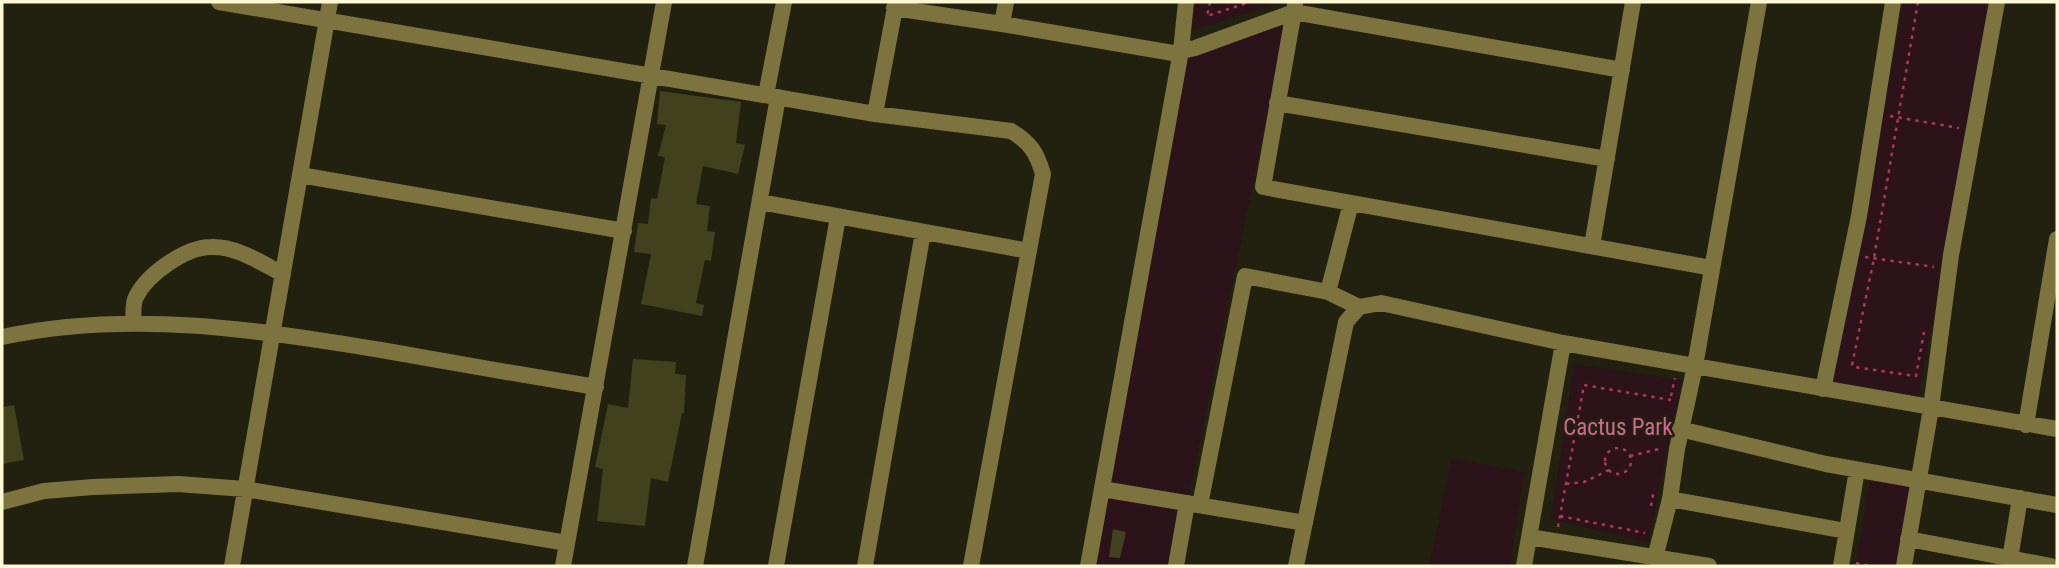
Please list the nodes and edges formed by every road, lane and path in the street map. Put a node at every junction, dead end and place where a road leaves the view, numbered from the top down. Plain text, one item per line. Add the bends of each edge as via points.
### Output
1 (219, 2) edge
2 (330, 2) edge
3 (664, 2) edge
4 (784, 2) edge
5 (1006, 2) edge
6 (1186, 2) edge
7 (1210, 2) edge
8 (1249, 2) edge
9 (1633, 2) edge
10 (1759, 2) edge
11 (1893, 2) edge
12 (1918, 2) edge
13 (1997, 2) edge
14 (895, 5) edge
15 (1294, 7) edge
16 (327, 20) junction
17 (1002, 24) junction
18 (1181, 51) junction
19 (1622, 70) junction
20 (652, 76) junction
21 (772, 96) junction
22 (1277, 103) junction
23 (874, 114) junction
24 (1887, 115) dead end
25 (1898, 117) junction
26 (1962, 128) dead end
27 (1607, 159) junction
28 (300, 174) junction
29 (760, 202) junction
30 (1351, 203) junction
31 (838, 217) junction
32 (624, 231) junction
33 (923, 232) junction
34 (2057, 239) edge
35 (1592, 246) junction
36 (1029, 251) junction
37 (1861, 256) dead end
38 (1874, 258) junction
39 (1936, 267) dead end
40 (1712, 268) junction
41 (282, 274) junction
42 (2054, 278) edge
43 (1328, 292) junction
44 (1359, 307) junction
45 (1926, 322) dead end
46 (133, 324) junction
47 (272, 332) junction
48 (2, 337) edge
49 (1563, 343) junction
50 (1678, 363) junction
51 (1695, 366) junction
52 (596, 387) junction
53 (1823, 389) junction
54 (1931, 408) junction
55 (2026, 425) junction
56 (1680, 429) junction
57 (2057, 429) edge
58 (1663, 448) dead end
59 (1630, 456) junction
60 (1609, 470) junction
61 (1857, 470) junction
62 (1918, 480) junction
63 (1566, 484) junction
64 (1655, 485) dead end
65 (245, 489) junction
66 (1102, 489) junction
67 (2020, 498) junction
68 (1670, 499) junction
69 (2, 502) edge
70 (1193, 504) junction
71 (2057, 505) edge
72 (1650, 510) dead end
73 (1647, 522) dead end
74 (1305, 523) junction
75 (1846, 531) junction
76 (1529, 537) junction
77 (1908, 539) junction
78 (567, 543) junction
79 (1655, 558) junction
80 (2010, 559) junction
81 (1848, 565) edge
82 (232, 566) edge
83 (563, 566) edge
84 (695, 566) edge
85 (776, 566) edge
86 (865, 566) edge
87 (971, 566) edge
88 (1088, 566) edge
89 (1176, 566) edge
90 (1296, 566) edge
91 (1524, 566) edge
92 (1709, 566) edge
93 (1870, 566) edge
94 (1904, 566) edge
95 (2051, 566) edge

1 - 16 street
2 - 16 street
3 - 20 street
4 - 21 street
5 - 17 street
6 - 18 street
7 - 8 path via 1207,16
9 - 19 street
10 - 40 street
11 - 53 street via 1859,216
12 - 25 path
13 - 54 street via 1951,255
14 - 17 street
14 - 23 street
15 - 18 street
15 - 19 street
15 - 22 street
16 - 20 street
16 - 28 street
17 - 18 street
18 - 66 street
19 - 27 street
20 - 21 street
20 - 32 street
21 - 23 street
21 - 29 street
22 - 27 street
22 - 30 street via 1263,187
23 - 36 street via 1011,131 1026,140 1043,174
24 - 25 path
25 - 26 path
25 - 38 path
27 - 35 street
28 - 32 street
28 - 41 street
29 - 31 street
29 - 84 street
30 - 35 street
30 - 43 street
31 - 33 street
31 - 85 street
32 - 52 street
33 - 36 street
33 - 86 street
34 - 42 street
35 - 40 street
36 - 87 street
37 - 38 path
38 - 39 path
38 - 45 path via 1852,365 1916,376
40 - 51 street
41 - 46 street via 247,255 213,247 188,250 158,272 135,298
41 - 47 street
42 - 55 street
43 - 44 street
43 - 70 street via 1245,276
44 - 49 street via 1381,303
44 - 74 street via 1346,322
46 - 47 street
46 - 48 street
47 - 52 street
47 - 65 street
49 - 50 street
49 - 76 street
50 - 51 street
50 - 63 path via 1671,399 1584,385
51 - 53 street
51 - 56 street
52 - 78 street
53 - 54 street
54 - 55 street
54 - 62 street
55 - 57 street
56 - 61 street
56 - 68 street
58 - 59 path
59 - 60 path via 1626,471
59 - 60 path via 1624,450 1612,450 1605,460
60 - 63 path via 1584,482
61 - 62 street
61 - 75 street
62 - 67 street
62 - 77 street
63 - 73 path via 1560,516 1645,534
64 - 72 path
65 - 69 street via 178,484 93,487 44,491
65 - 78 street
65 - 82 street
66 - 70 street
66 - 88 street
67 - 71 street
67 - 80 street
68 - 75 street
68 - 79 street
70 - 74 street
70 - 89 street
74 - 90 street
75 - 81 street
76 - 79 street
76 - 91 street
77 - 80 street
77 - 94 street
78 - 83 street
79 - 92 street
80 - 95 street
81 - 93 path

